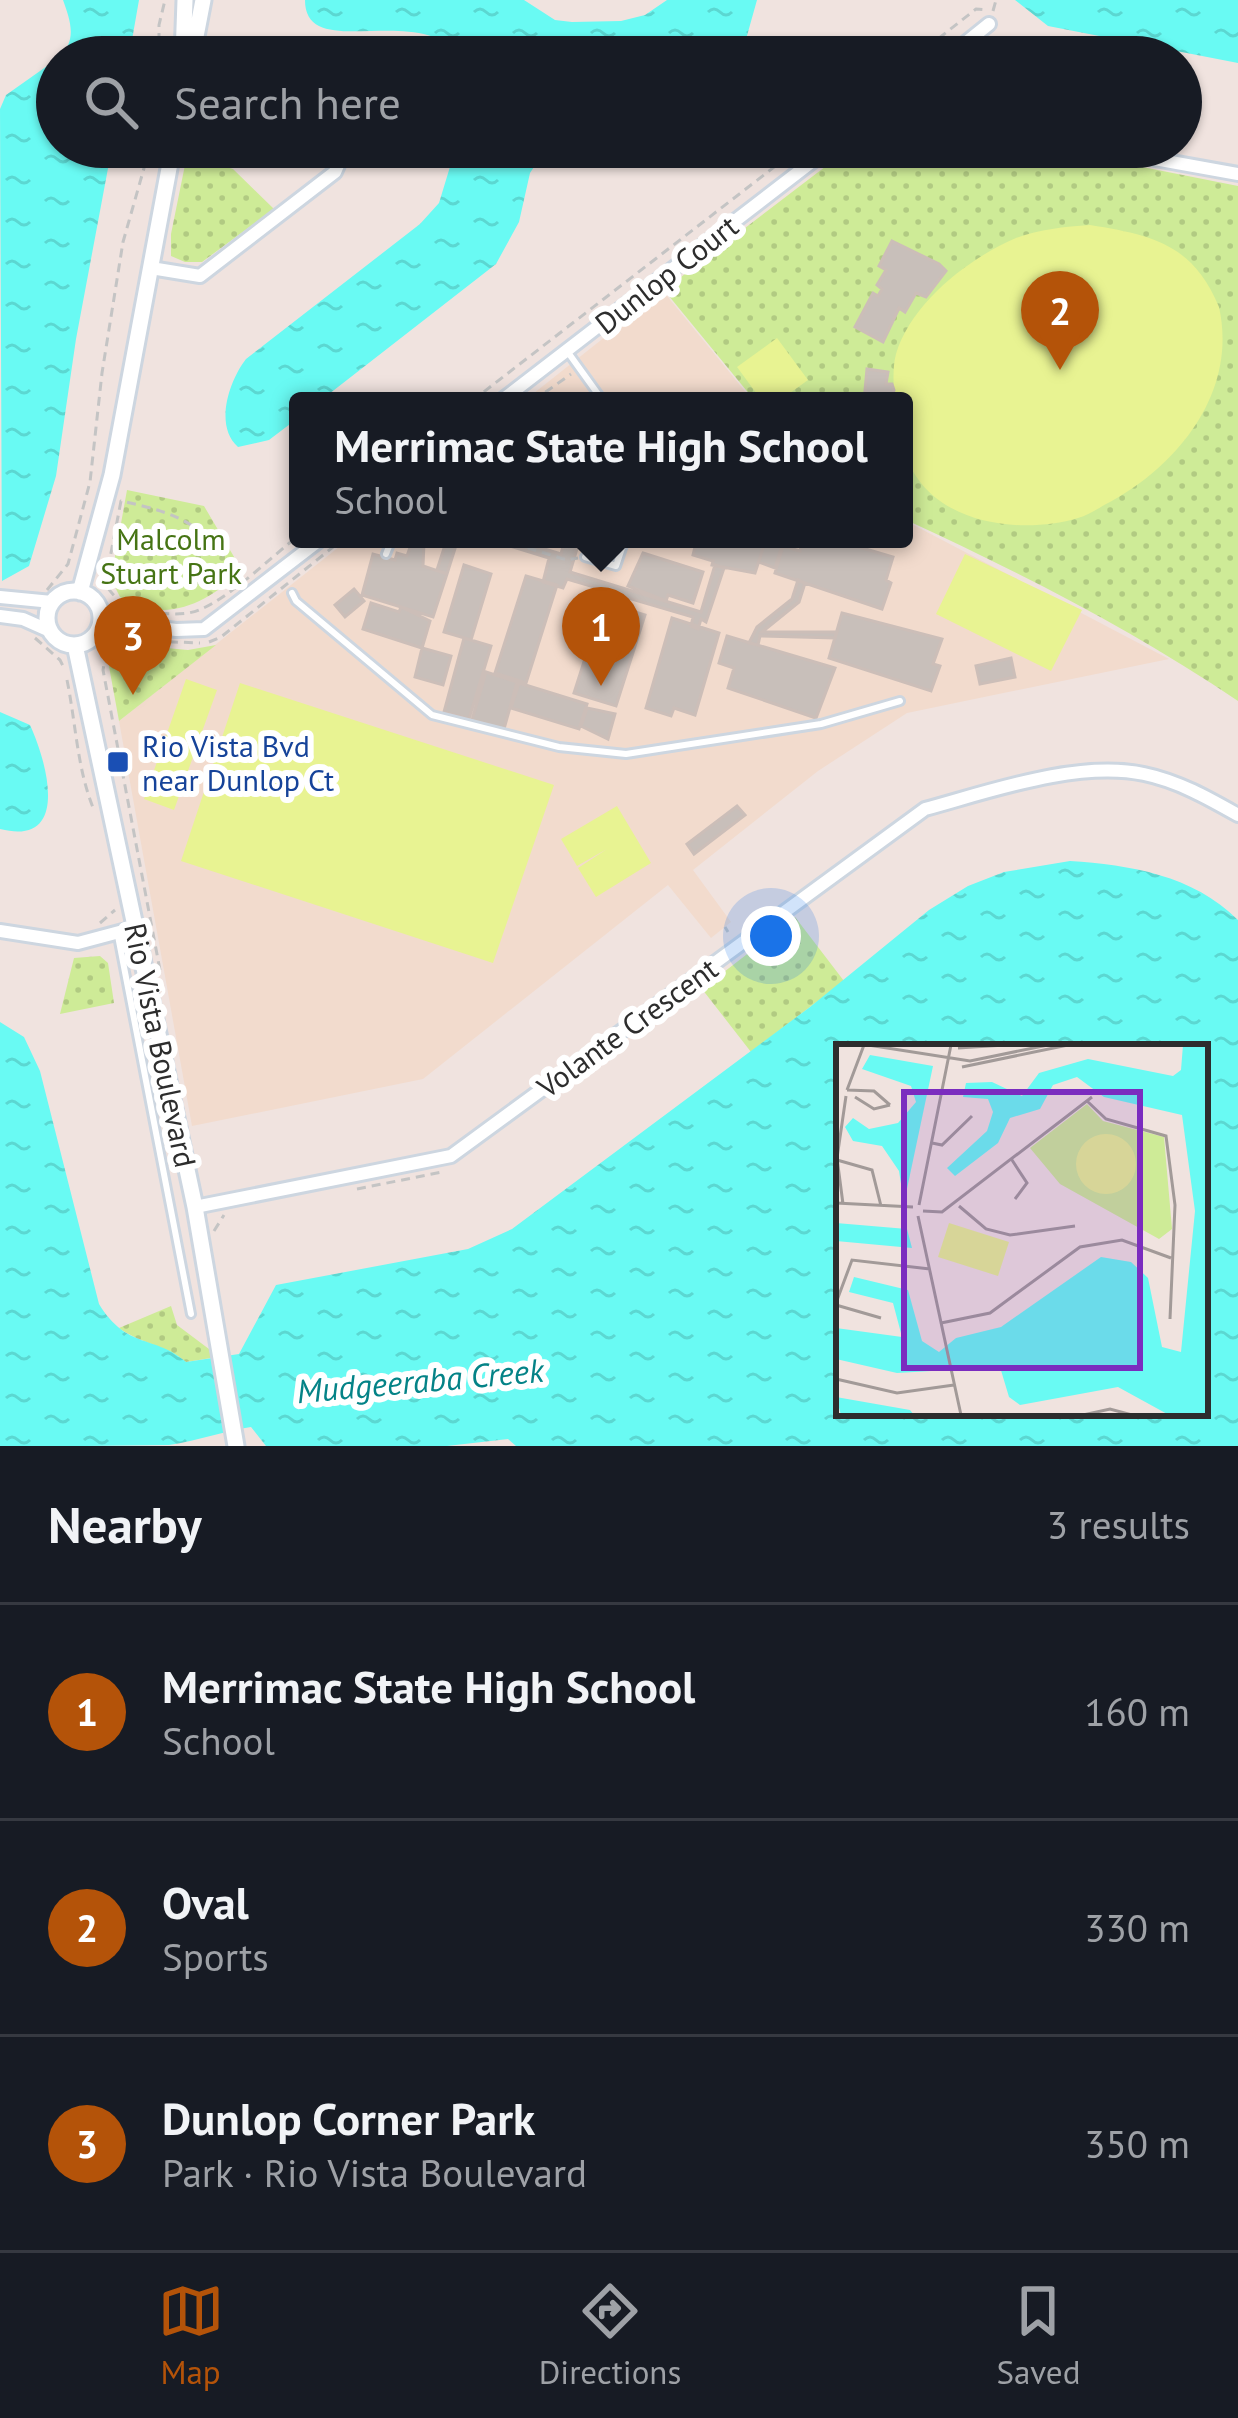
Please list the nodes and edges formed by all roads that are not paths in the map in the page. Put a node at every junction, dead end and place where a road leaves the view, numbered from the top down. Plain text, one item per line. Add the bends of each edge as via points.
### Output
1 (185, 0) edge
2 (203, 0) edge
3 (988, 24) dead end
4 (187, 36) edge
5 (194, 36) edge
6 (979, 36) edge
7 (169, 168) edge
8 (337, 168) edge
9 (804, 168) edge
10 (1202, 168) edge
11 (1238, 174) edge
12 (151, 268) junction
13 (567, 351) junction
14 (513, 392) edge
15 (597, 392) edge
16 (309, 548) edge
17 (388, 548) edge
18 (623, 548) edge
19 (386, 554) dead end
20 (584, 557) road end
21 (80, 592) junction
22 (292, 593) dead end
23 (0, 597) edge
24 (52, 602) junction
25 (0, 616) edge
26 (101, 620) junction
27 (50, 631) junction
28 (75, 646) junction
29 (899, 701) dead end
30 (1238, 815) edge
31 (138, 927) junction
32 (0, 931) edge
33 (118, 932) junction
34 (194, 1208) junction
35 (191, 1314) dead end
36 (236, 1446) edge

1 - 4 street
2 - 5 street
3 - 6 street
7 - 12 street
8 - 12 street via 200,276
9 - 13 street, Dunlop Court
10 - 11 street
12 - 21 street via 112,476
13 - 14 street, Dunlop Court
13 - 15 lane
16 - 26 street via 203,629
17 - 19 lane
18 - 20 lane via 616,566
21 - 24 street
21 - 26 street via 96,602
22 - 29 lane via 432,716 559,747 626,754 821,724
23 - 24 street
24 - 27 street
25 - 27 street
26 - 28 street via 93,638
27 - 28 street
28 - 31 street, Rio Vista Boulevard
30 - 34 street, Volante Crescent via 1195,790 1103,769 925,808 451,1156
31 - 33 street
31 - 34 street, Rio Vista Boulevard
32 - 33 street via 78,943
33 - 35 lane, Rio Vista Boulevard
34 - 36 street, Rio Vista Boulevard

